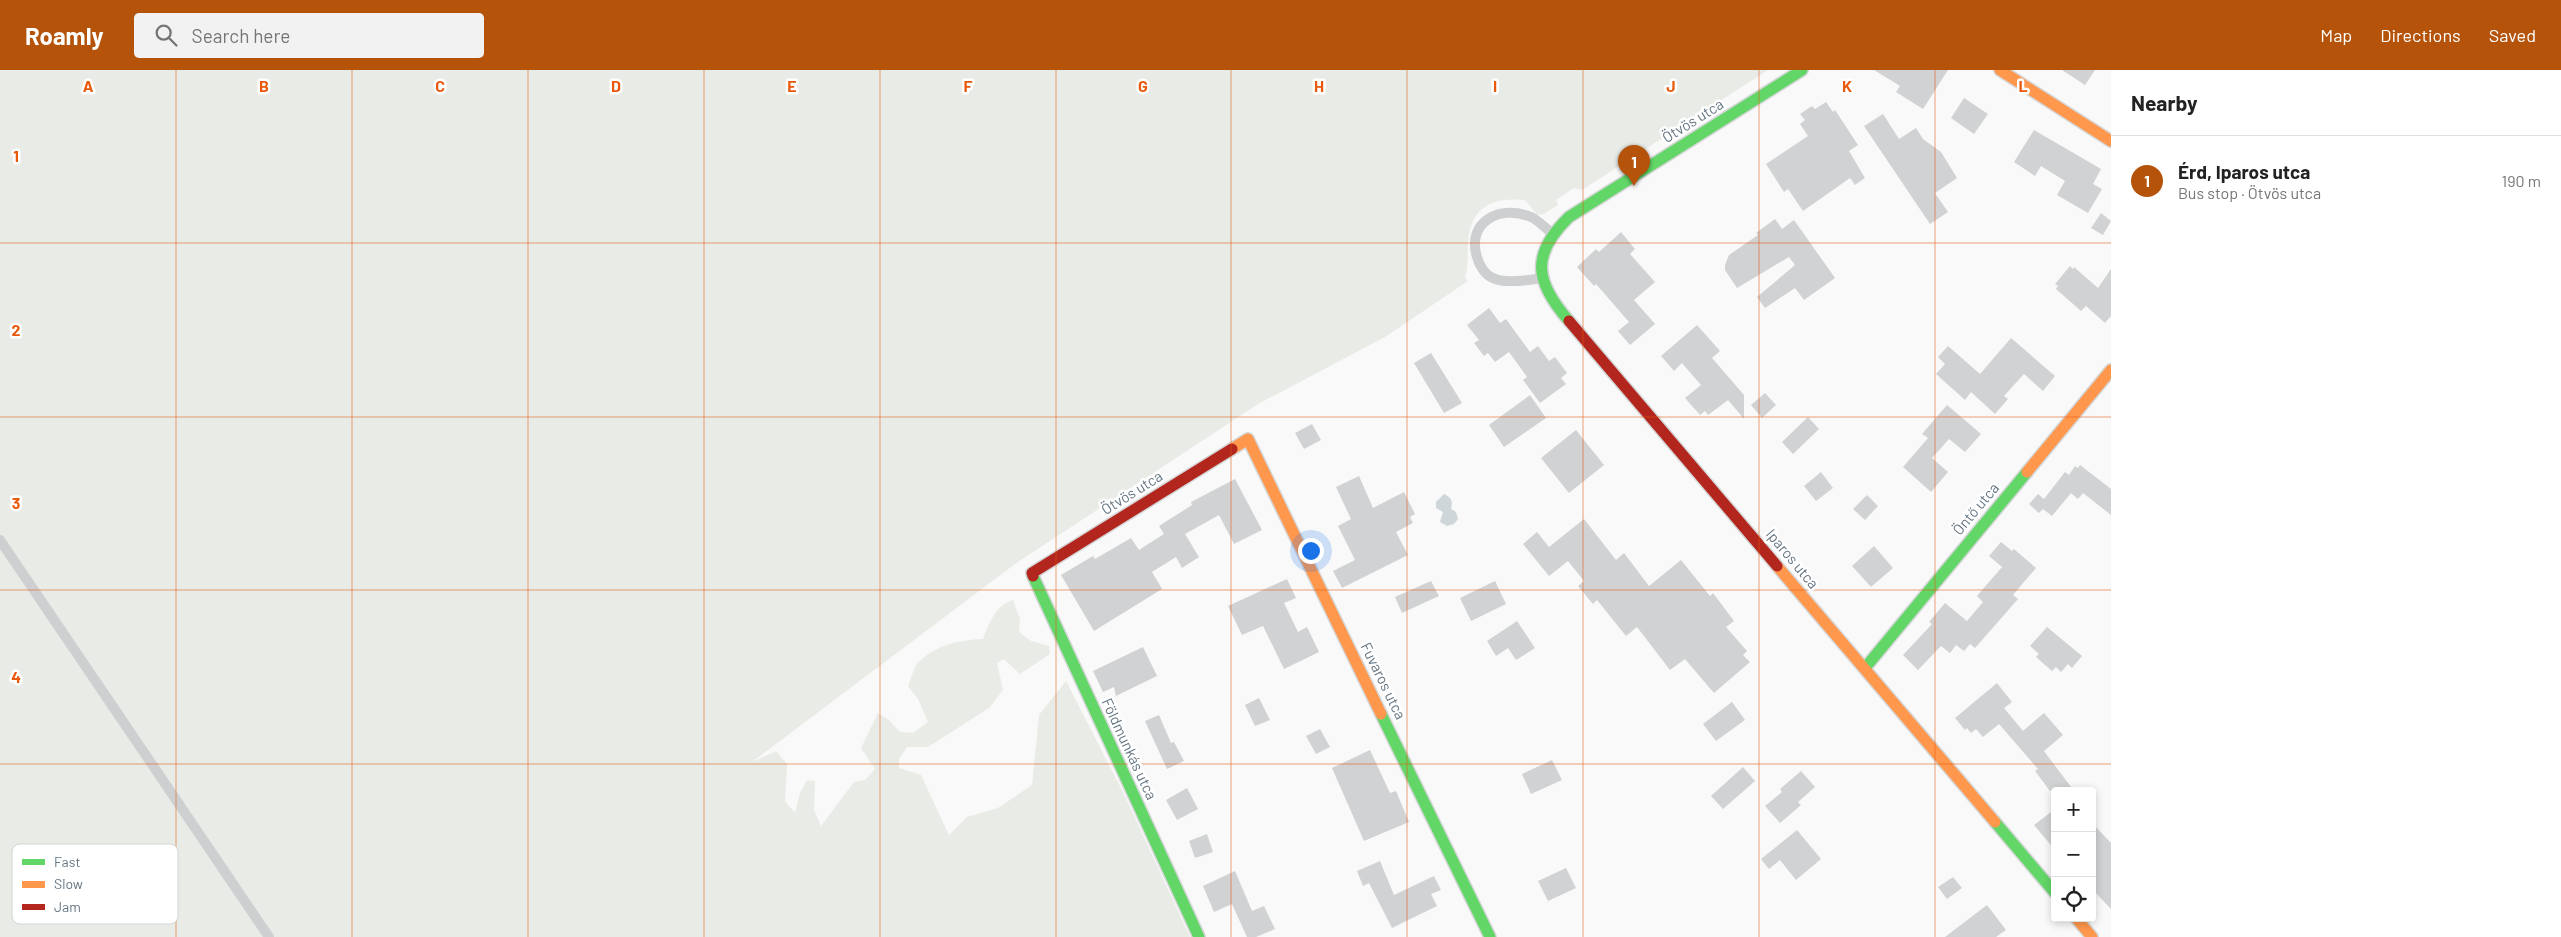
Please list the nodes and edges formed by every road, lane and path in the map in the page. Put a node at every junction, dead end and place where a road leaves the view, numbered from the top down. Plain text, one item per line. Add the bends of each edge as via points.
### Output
1 (1802, 70) edge
2 (2000, 70) edge
3 (2111, 141) edge
4 (1552, 233) junction
5 (1542, 278) junction
6 (2111, 370) edge
7 (1248, 438) joint
8 (0, 540) edge
9 (1032, 573) joint
10 (1865, 668) junction
11 (2051, 888) edge
12 (2079, 922) edge
13 (269, 937) edge
14 (1199, 937) edge
15 (1490, 937) edge
16 (2092, 937) edge

1 - 4 street, Ötvös utca via 1570,217
2 - 3 street
4 - 5 street via 1541,262
4 - 5 lane via 1531,217 1516,213 1500,214 1484,221 1476,232 1474,248 1480,265 1493,279 1522,282
5 - 10 street, Iparos utca via 1556,306
6 - 10 street, Öntő utca
7 - 9 street, Ötvös utca
7 - 15 street, Fuvaros utca
8 - 13 lane
9 - 14 street, Földmunkás utca
10 - 11 street, Iparos utca
12 - 16 street

